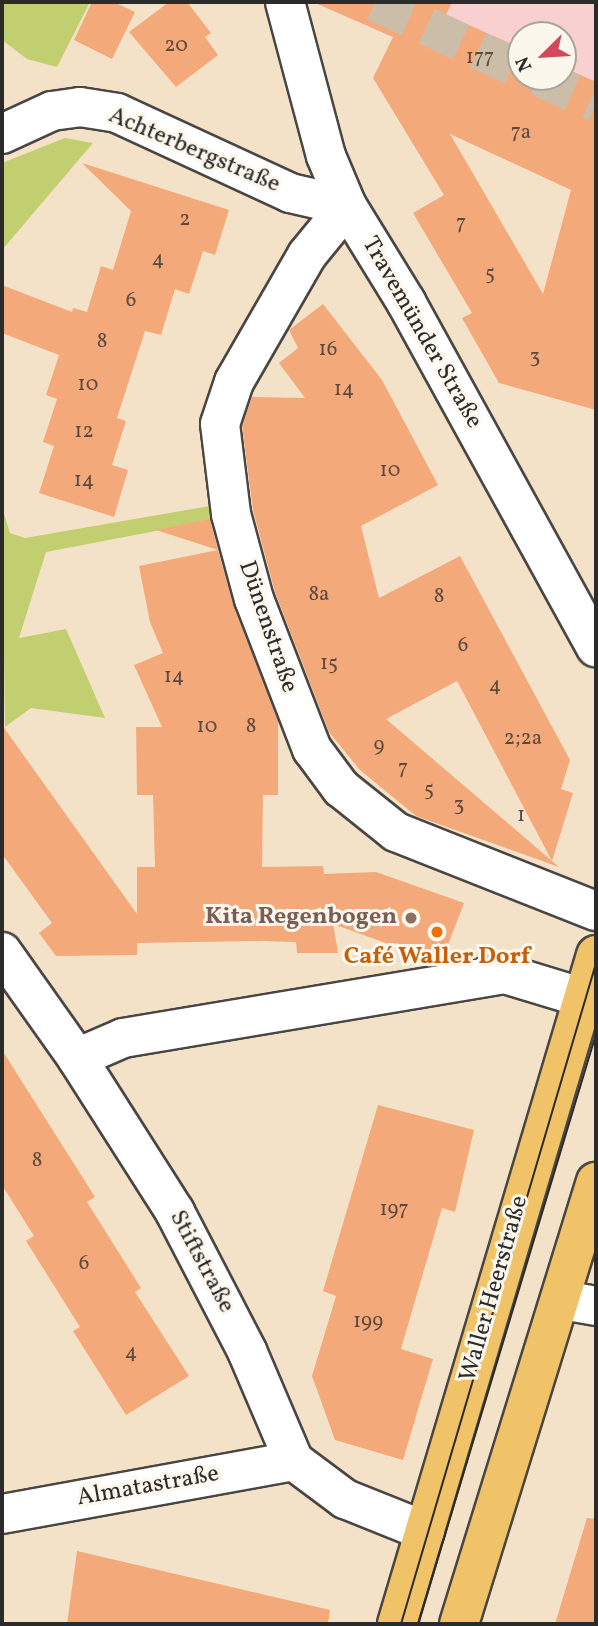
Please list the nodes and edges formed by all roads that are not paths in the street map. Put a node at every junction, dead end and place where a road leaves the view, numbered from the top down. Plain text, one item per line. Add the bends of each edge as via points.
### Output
1 (285, 2) edge
2 (2, 134) edge
3 (347, 206) junction
4 (596, 647) edge
5 (596, 911) edge
6 (2, 952) edge
7 (596, 955) edge
8 (590, 1000) edge
9 (77, 1058) junction
10 (596, 1182) edge
11 (579, 1303) edge
12 (294, 1461) junction
13 (2, 1514) edge
14 (425, 1531) junction
15 (397, 1624) edge
16 (412, 1624) edge
17 (459, 1624) edge

1 - 3 street, Travemünder Straße via 326,156
2 - 3 street, Achterbergstraße via 52,111 80,107 117,113 289,193
3 - 4 street, Travemünder Straße via 406,302
3 - 5 street, Dünenstraße via 307,255 234,382 220,424 231,514 254,599 312,749 341,788 396,832
6 - 9 street, Stiftstraße
7 - 8 main road, Waller Heerstraße
8 - 9 street via 506,974 122,1038
8 - 14 main road, Waller Heerstraße
8 - 16 street
9 - 12 street, Stiftstraße via 175,1212 247,1351
10 - 11 main road
11 - 17 main road
12 - 13 street, Almatastraße
12 - 14 street via 345,1499
14 - 15 main road, Waller Heerstraße

